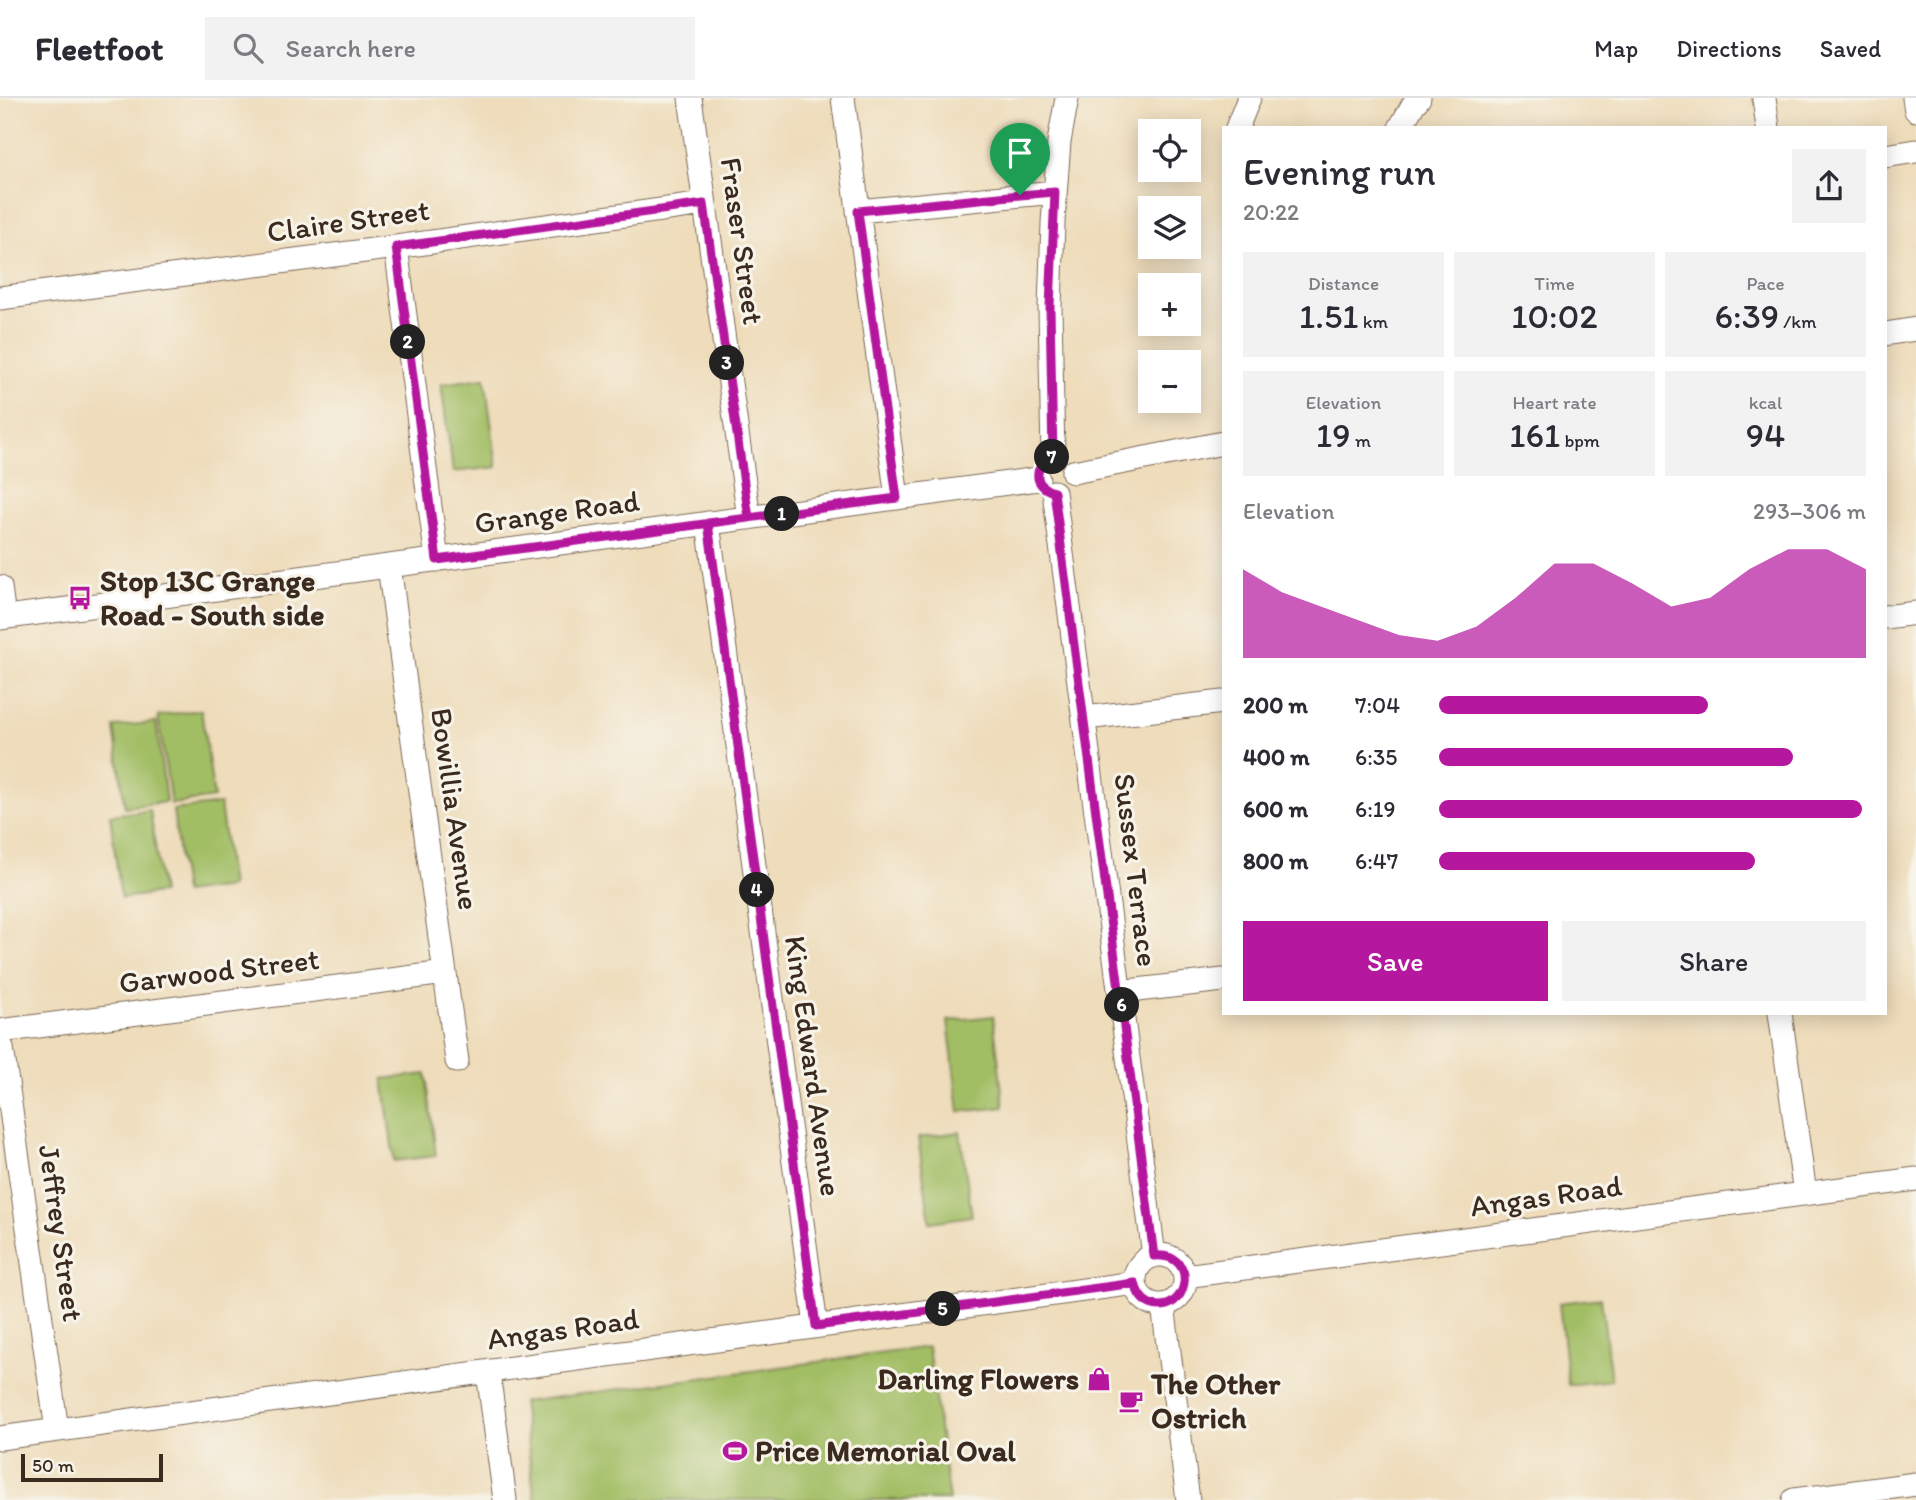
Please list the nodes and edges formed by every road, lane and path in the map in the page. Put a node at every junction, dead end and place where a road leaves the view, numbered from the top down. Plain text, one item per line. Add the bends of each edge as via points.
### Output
1 (690, 98) edge
2 (843, 98) edge
3 (1067, 98) edge
4 (1249, 98) edge
5 (1419, 98) edge
6 (1765, 98) edge
7 (1914, 98) edge
8 (1916, 110) edge
9 (1238, 126) edge
10 (1401, 126) edge
11 (1768, 126) edge
12 (1916, 151) edge
13 (1887, 156) edge
14 (1055, 192) junction
15 (704, 204) junction
16 (858, 211) junction
17 (396, 247) junction
18 (0, 298) edge
19 (1916, 329) edge
20 (1887, 334) edge
21 (1222, 443) edge
22 (1053, 457) junction
23 (1073, 472) junction
24 (1046, 486) junction
25 (897, 498) junction
26 (749, 518) junction
27 (708, 523) junction
28 (437, 560) junction
29 (389, 566) junction
30 (0, 587) edge
31 (1916, 613) edge
32 (1887, 617) edge
33 (2, 618) edge
34 (1222, 702) edge
35 (1085, 718) junction
36 (445, 974) junction
37 (1222, 979) edge
38 (1120, 992) junction
39 (1780, 1015) edge
40 (1, 1043) edge
41 (457, 1061) dead end
42 (1916, 1179) edge
43 (1805, 1194) junction
44 (1154, 1256) junction
45 (1185, 1276) junction
46 (1135, 1283) junction
47 (1163, 1305) junction
48 (816, 1326) junction
49 (488, 1372) junction
50 (57, 1430) junction
51 (0, 1438) edge
52 (1916, 1484) edge
53 (505, 1500) edge
54 (1188, 1500) edge
55 (1794, 1500) edge

1 - 15 street, Fraser Street
2 - 16 street
3 - 14 street
4 - 9 street
5 - 10 street
6 - 11 street
7 - 8 street
12 - 13 street
14 - 16 street
14 - 22 street via 1050,307
15 - 17 street, Claire Street
15 - 26 street, Fraser Street
16 - 25 street
17 - 18 street, Claire Street
17 - 28 street
19 - 20 street
21 - 23 street
22 - 23 street via 1069,462
22 - 24 street via 1039,467
23 - 24 street via 1069,486 1060,492
24 - 25 street, Grange Road
24 - 35 street, Sussex Terrace
25 - 26 street, Grange Road
26 - 27 street, Grange Road
27 - 28 street, Grange Road
27 - 48 street, King Edward Avenue
28 - 29 street, Grange Road
29 - 33 street, Grange Road
29 - 36 street, Bowillia Avenue
30 - 33 street
31 - 32 street
34 - 35 street
35 - 38 street, Sussex Terrace
36 - 40 street, Garwood Street
36 - 41 street, Bowillia Avenue
37 - 38 street
38 - 44 street, Sussex Terrace
39 - 43 street
40 - 50 street, Jeffrey Street
42 - 43 street, Angas Road
43 - 45 street, Angas Road
44 - 45 street via 1171,1258
44 - 46 street via 1140,1265
45 - 47 street via 1182,1292
46 - 47 street via 1142,1298
46 - 48 street, Angas Road
47 - 54 street
48 - 49 street, Angas Road
49 - 50 street, Angas Road
49 - 53 street
50 - 51 street, Angas Road
52 - 55 street

